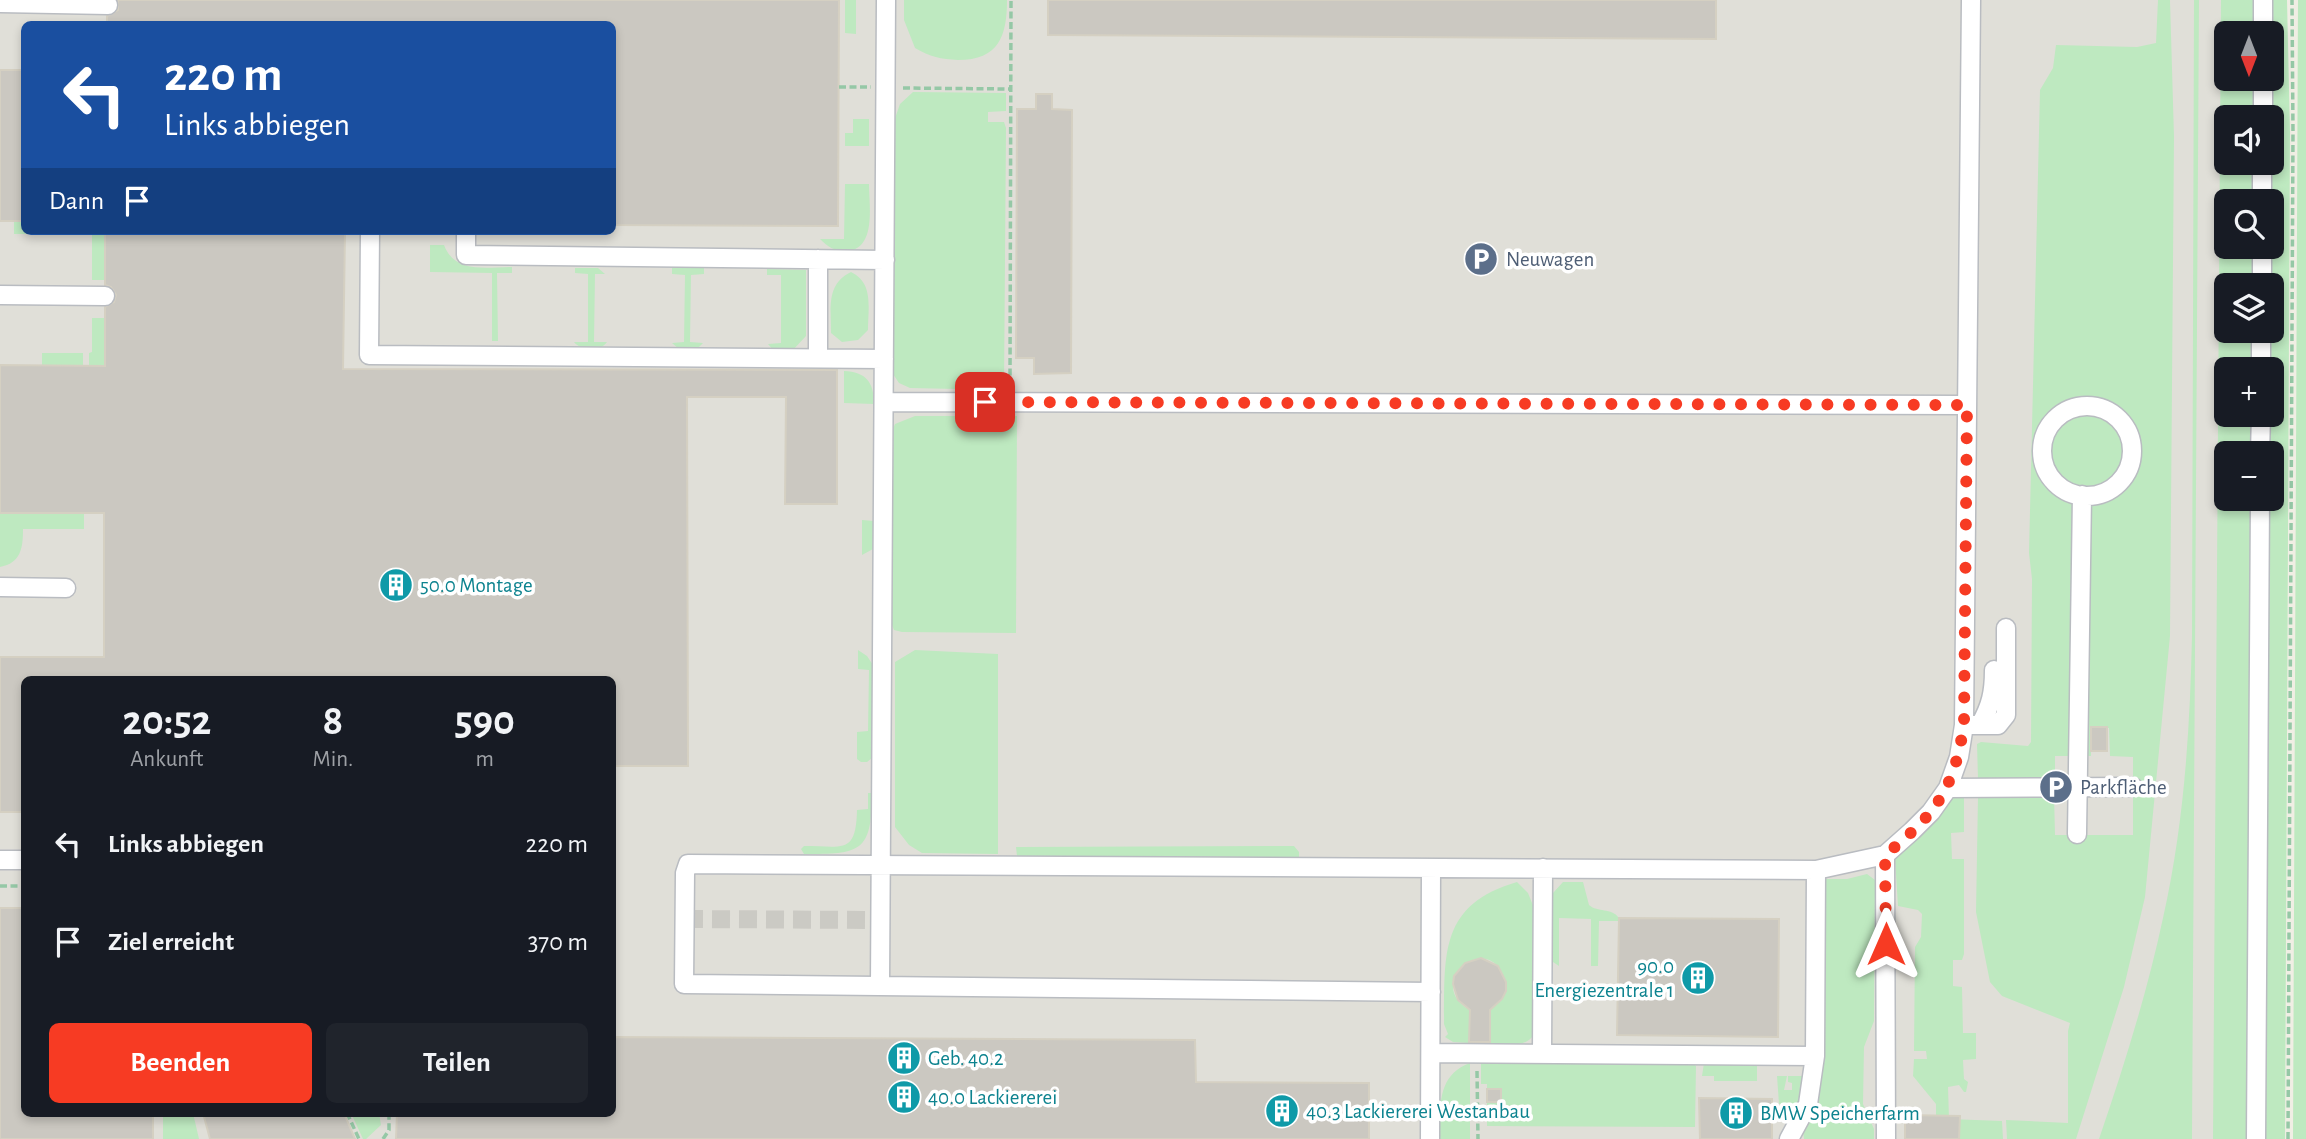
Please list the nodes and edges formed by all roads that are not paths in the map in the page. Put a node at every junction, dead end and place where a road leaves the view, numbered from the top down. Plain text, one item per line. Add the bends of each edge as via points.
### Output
1 (886, 0) edge
2 (1972, 0) edge
3 (2263, 0) edge
4 (0, 3) edge
5 (108, 5) dead end
6 (2263, 21) edge
7 (370, 235) edge
8 (467, 235) edge
9 (818, 259) junction
10 (884, 260) junction
11 (0, 295) edge
12 (105, 296) dead end
13 (818, 358) junction
14 (884, 359) junction
15 (884, 402) junction
16 (1967, 405) junction
17 (2082, 495) junction
18 (2260, 511) edge
19 (0, 587) edge
20 (66, 588) dead end
21 (1972, 724) junction
22 (2078, 787) junction
23 (2133, 787) dead end
24 (1948, 788) junction
25 (2077, 834) dead end
26 (1885, 855) junction
27 (0, 860) edge
28 (21, 860) edge
29 (881, 865) junction
30 (1431, 868) junction
31 (1543, 868) junction
32 (1816, 870) junction
33 (880, 985) junction
34 (1431, 992) junction
35 (1430, 1053) junction
36 (1542, 1054) junction
37 (1815, 1056) junction
38 (1430, 1139) edge
39 (1789, 1139) edge
40 (1886, 1139) edge
41 (2256, 1139) edge

1 - 10 lane
2 - 16 lane
3 - 6 lane
4 - 5 lane
7 - 13 lane via 369,355
8 - 9 lane via 466,255
9 - 10 lane
9 - 13 lane
10 - 14 lane
11 - 12 lane
13 - 14 lane
14 - 15 lane
15 - 16 lane
15 - 29 lane
16 - 21 lane
17 - 17 lane via 2116,485 2132,453 2119,419 2085,406 2053,421 2042,443 2045,467 2059,486
17 - 22 lane
18 - 41 lane
19 - 20 lane
21 - 21 lane via 1998,724 2006,716 2001,628 1990,709
21 - 24 lane
22 - 23 lane
22 - 24 lane
22 - 25 lane
24 - 26 lane via 1931,812
26 - 32 lane
26 - 40 lane
27 - 28 lane
29 - 30 lane
29 - 33 lane
29 - 33 lane via 688,864 684,970 684,984
30 - 31 lane
30 - 34 lane
31 - 32 lane
31 - 36 lane
32 - 37 lane
33 - 34 lane
34 - 35 lane
35 - 36 lane
35 - 38 lane
36 - 37 lane
37 - 39 lane via 1808,1104

